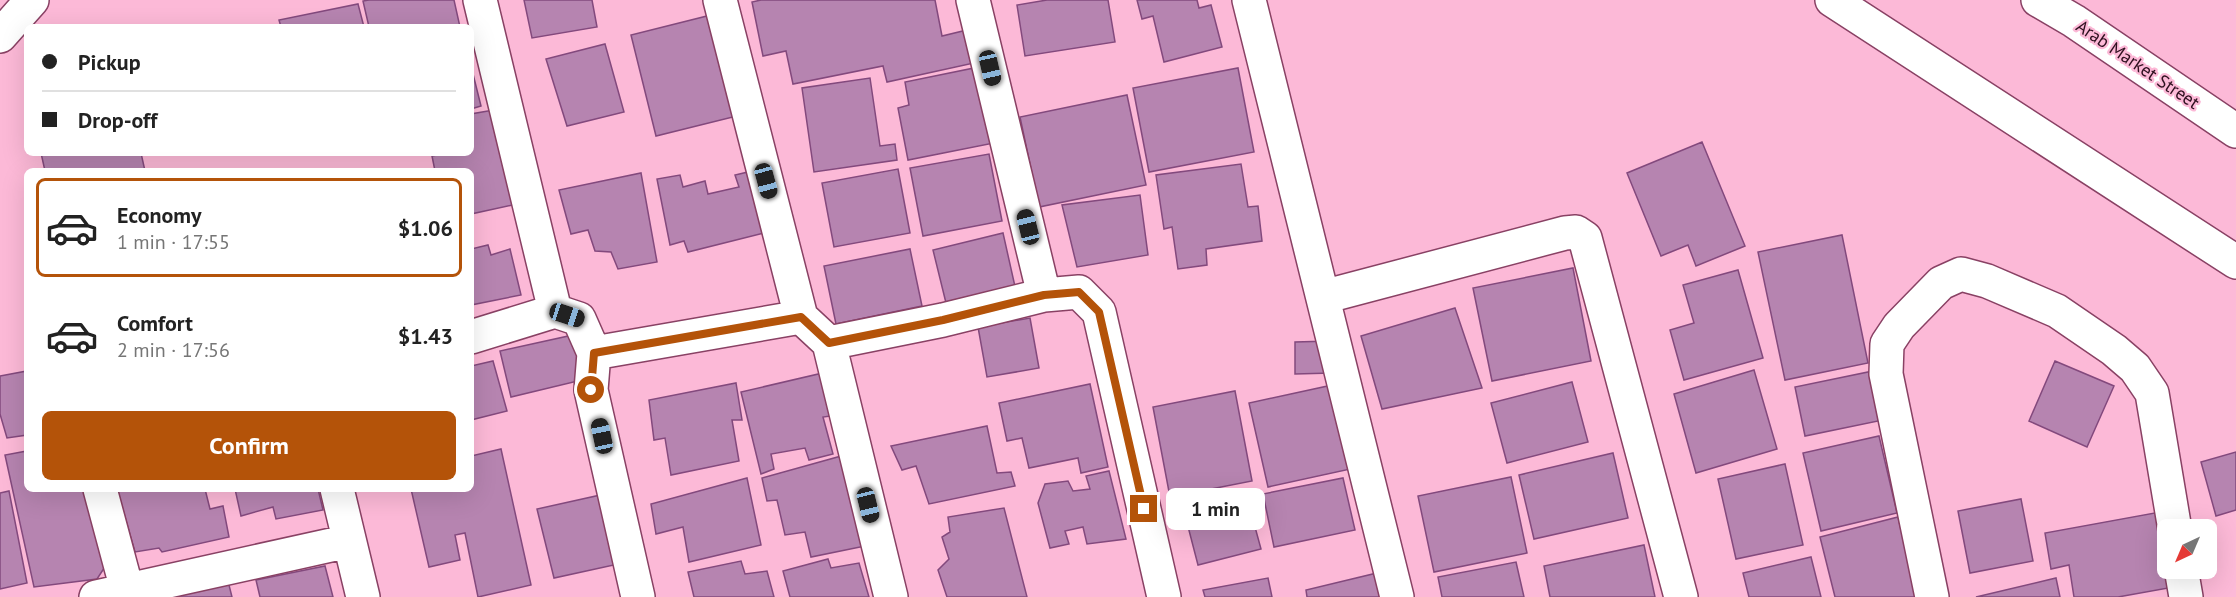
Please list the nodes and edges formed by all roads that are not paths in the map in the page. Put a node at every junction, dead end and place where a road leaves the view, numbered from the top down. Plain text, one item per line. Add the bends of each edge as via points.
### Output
1 (32, 0) edge
2 (480, 0) edge
3 (720, 0) edge
4 (973, 0) edge
5 (1249, 0) edge
6 (1832, 0) edge
7 (2038, 0) edge
8 (0, 36) edge
9 (2236, 131) edge
10 (2236, 262) edge
11 (1044, 295) junction
12 (1323, 297) junction
13 (555, 311) junction
14 (801, 317) junction
15 (474, 336) edge
16 (829, 343) junction
17 (594, 353) junction
18 (101, 492) edge
19 (338, 492) edge
20 (2173, 519) edge
21 (349, 541) junction
22 (2183, 579) edge
23 (118, 594) edge
24 (363, 597) edge
25 (638, 597) edge
26 (891, 597) edge
27 (1164, 597) edge
28 (1397, 597) edge
29 (1681, 597) edge
30 (1932, 597) edge
31 (2186, 597) edge

1 - 8 street
2 - 13 street
3 - 14 street
4 - 11 street
5 - 12 street
6 - 10 street
7 - 9 street, Arab Market Street
11 - 16 street
11 - 27 street via 1079,292 1099,312
12 - 28 street
12 - 29 street via 1565,233 1576,232 1585,238
13 - 15 street
13 - 17 street via 579,319
14 - 16 street
14 - 17 street
16 - 26 street
17 - 25 street via 591,390
18 - 23 street
19 - 21 street
20 - 30 street via 2152,393 2135,368 2057,311 1961,274 1941,283 1887,344 1886,374
21 - 23 street
21 - 24 street
22 - 31 street

